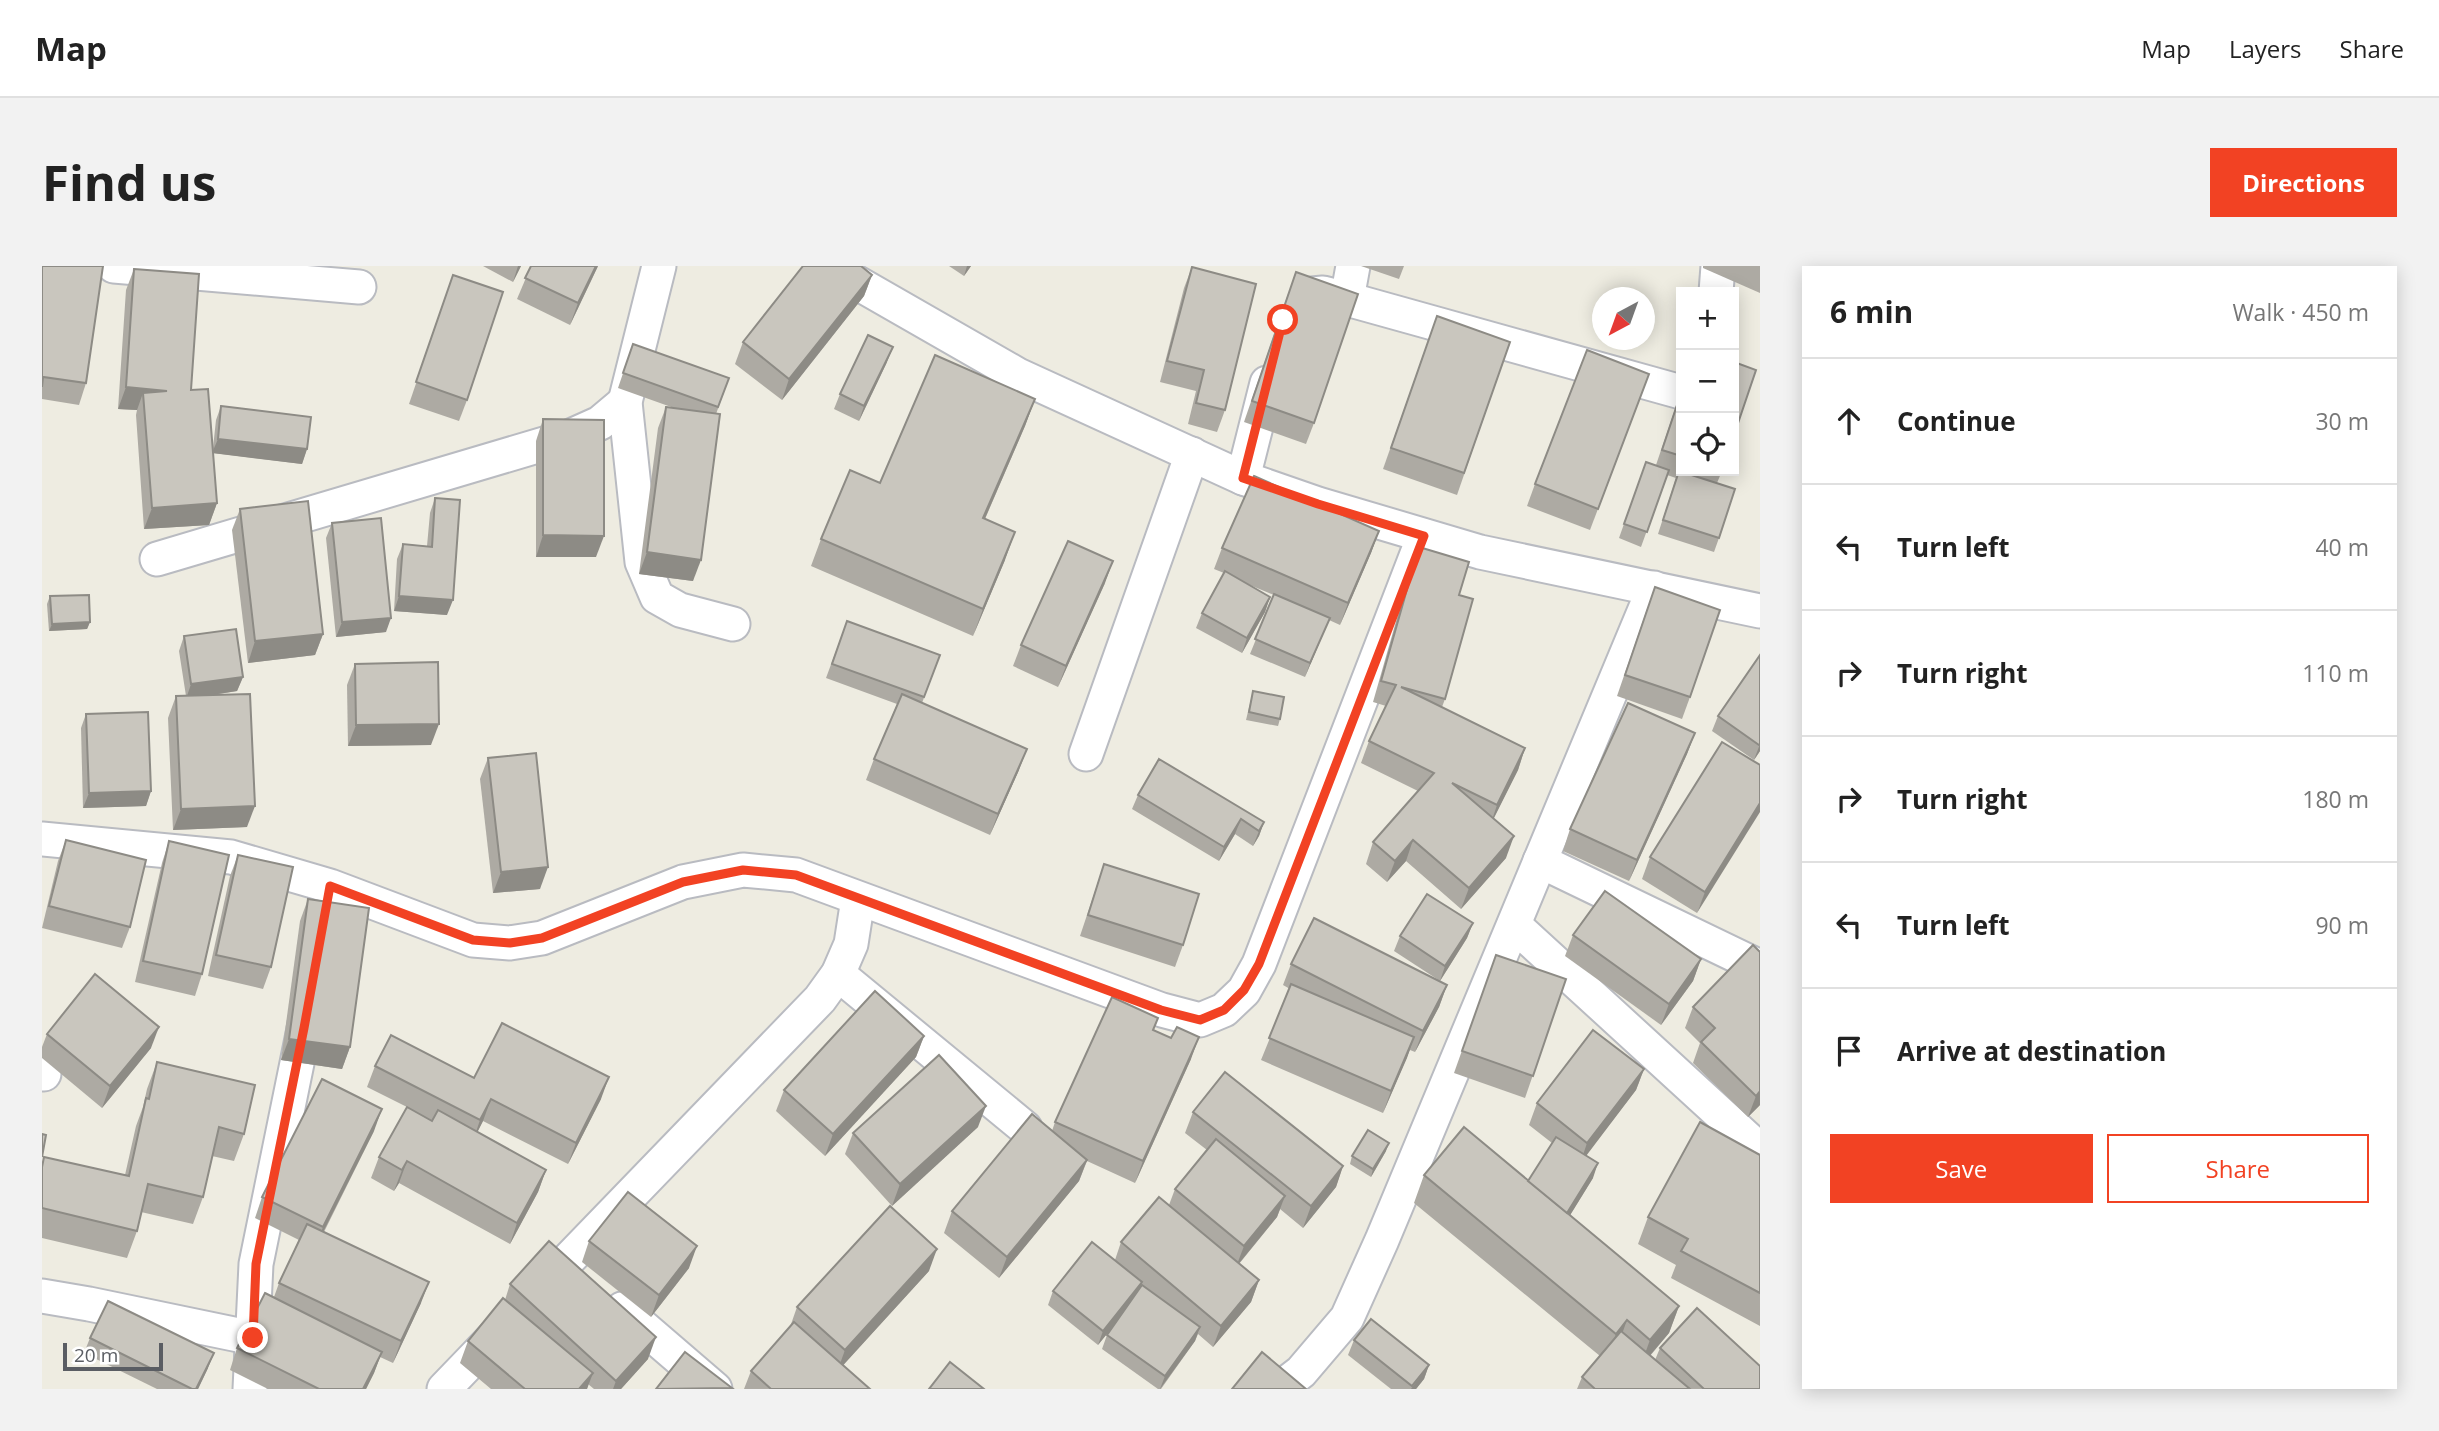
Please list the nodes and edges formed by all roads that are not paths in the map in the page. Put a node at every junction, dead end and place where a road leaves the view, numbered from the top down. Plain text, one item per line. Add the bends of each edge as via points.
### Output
1 (114, 266) edge
2 (659, 266) edge
3 (1353, 266) edge
4 (1718, 266) edge
5 (835, 268) edge
6 (359, 287) dead end
7 (1716, 287) edge
8 (1348, 299) junction
9 (1288, 311) edge
10 (1273, 359) edge
11 (1676, 391) edge
12 (625, 402) junction
13 (1192, 454) junction
14 (1243, 478) junction
15 (1424, 536) junction
16 (157, 559) dead end
17 (1654, 588) junction
18 (1760, 611) edge
19 (733, 624) dead end
20 (1086, 754) dead end
21 (42, 839) edge
22 (1540, 861) junction
23 (858, 899) junction
24 (1514, 925) junction
25 (1760, 967) edge
26 (838, 974) junction
27 (311, 989) edge
28 (1025, 1128) edge
29 (1760, 1150) edge
30 (585, 1277) junction
31 (42, 1296) edge
32 (253, 1338) junction
33 (250, 1389) edge
34 (444, 1389) edge
35 (715, 1389) edge
36 (1279, 1389) edge

1 - 6 street
2 - 12 street
3 - 8 street
4 - 7 street
5 - 13 street via 1018,375
8 - 9 street via 1305,294
8 - 11 street
10 - 14 street
12 - 16 street via 600,423 571,436
12 - 19 street via 642,562 657,597 680,610
13 - 14 street
13 - 20 street
14 - 15 street
15 - 17 street
15 - 23 street via 1259,964 1244,990 1224,1010 1200,1020 1161,1010
17 - 18 street
17 - 22 street
21 - 23 street via 231,857 328,899 473,940 510,943 542,938 683,882 743,870 796,875
22 - 24 street
22 - 25 street
23 - 26 street via 851,944
24 - 29 street
24 - 36 street via 1347,1318 1301,1372
26 - 28 street
26 - 30 street
27 - 32 street via 256,1264
30 - 34 street
30 - 35 street
31 - 32 street
32 - 33 street

